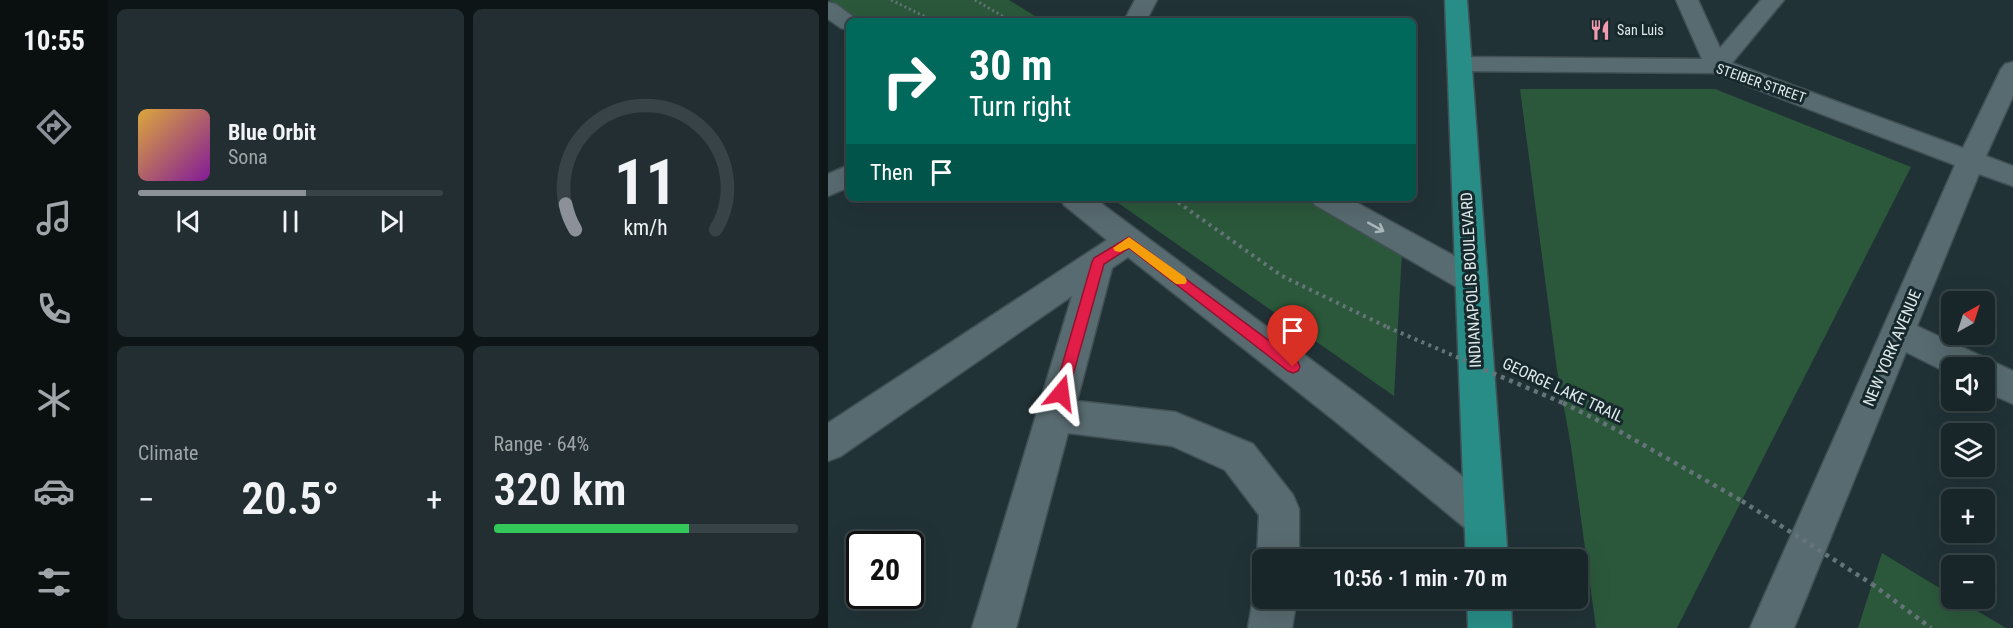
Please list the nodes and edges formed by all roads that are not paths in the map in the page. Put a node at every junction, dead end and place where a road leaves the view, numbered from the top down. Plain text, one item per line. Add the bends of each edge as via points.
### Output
1 (1146, 0) edge
2 (1456, 0) edge
3 (1687, 0) edge
4 (1773, 0) edge
5 (828, 9) edge
6 (1137, 18) edge
7 (846, 21) edge
8 (1460, 64) junction
9 (1717, 66) junction
10 (2013, 69) edge
11 (1971, 160) junction
12 (2013, 176) edge
13 (846, 177) edge
14 (828, 186) edge
15 (1078, 201) edge
16 (1330, 201) edge
17 (1129, 241) junction
18 (1098, 262) junction
19 (1471, 280) junction
20 (1898, 332) junction
21 (1949, 357) edge
22 (1995, 379) edge
23 (2013, 388) edge
24 (1055, 415) junction
25 (828, 444) edge
26 (1485, 518) junction
27 (1278, 549) edge
28 (1486, 549) edge
29 (1273, 609) edge
30 (1490, 609) edge
31 (994, 628) edge
32 (1270, 628) edge
33 (1491, 628) edge
34 (1772, 628) edge

1 - 6 street
2 - 8 main road, INDIANAPOLIS BOULEVARD
3 - 9 street
4 - 9 street
5 - 7 street
8 - 9 street, STEIBER STREET
8 - 19 main road, INDIANAPOLIS BOULEVARD
9 - 11 street, STEIBER STREET
10 - 11 street, NEW YORK AVENUE
11 - 12 street, STEIBER STREET
11 - 20 street, NEW YORK AVENUE
13 - 14 street
15 - 17 street
16 -> 19 street
17 - 18 street
17 - 26 street
18 - 24 street
18 - 25 street
19 - 26 main road, INDIANAPOLIS BOULEVARD
20 - 21 street
20 - 34 street, NEW YORK AVENUE
22 - 23 street
24 - 27 street via 1175,429 1239,457 1279,509
24 - 31 street
26 - 28 main road, INDIANAPOLIS BOULEVARD
29 - 32 street
30 - 33 main road

